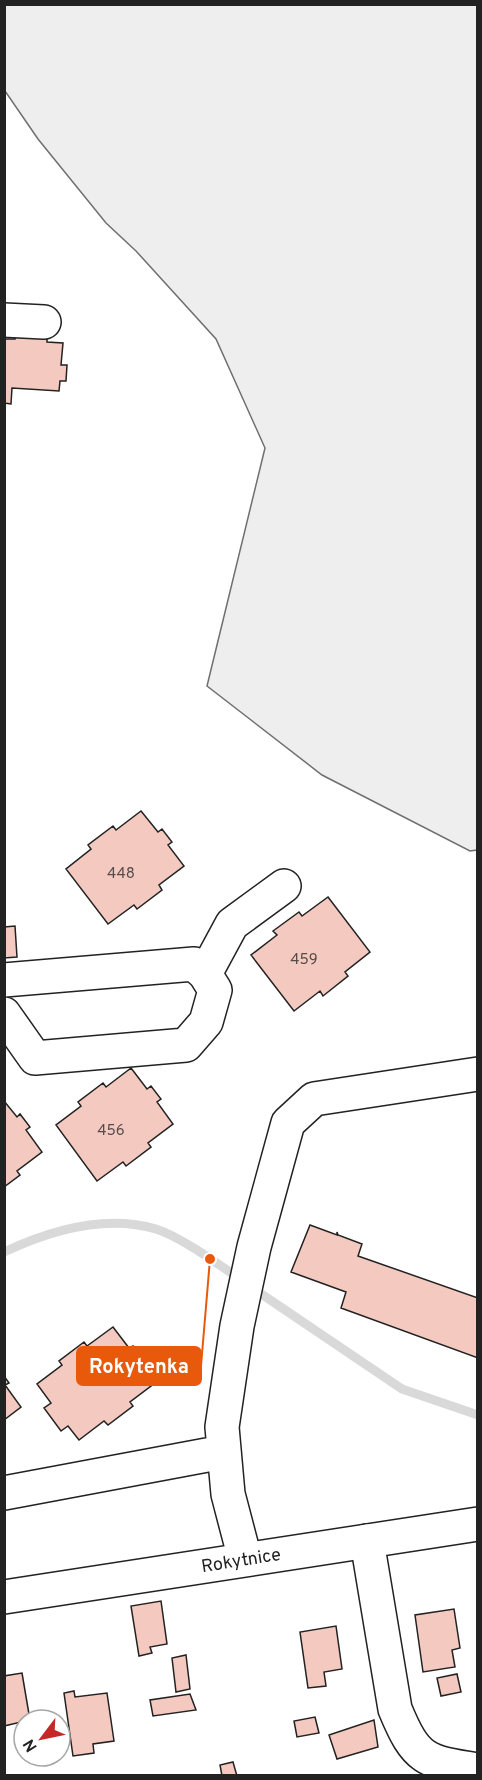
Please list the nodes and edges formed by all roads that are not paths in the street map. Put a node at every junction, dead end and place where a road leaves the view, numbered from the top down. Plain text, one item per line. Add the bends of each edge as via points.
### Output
1 (4, 320) edge
2 (44, 322) dead end
3 (285, 886) dead end
4 (205, 974) junction
5 (4, 980) edge
6 (4, 1014) edge
7 (477, 1074) edge
8 (223, 1452) junction
9 (4, 1493) edge
10 (477, 1524) edge
11 (367, 1541) junction
12 (245, 1559) junction
13 (4, 1597) edge
14 (477, 1770) edge

1 - 2 main road
3 - 4 main road via 232,924
4 - 5 main road via 194,964
4 - 6 main road via 215,990 206,1022 186,1045 35,1058
7 - 8 main road via 314,1099 288,1123 240,1315 222,1427
8 - 9 main road
8 - 12 main road via 228,1494
10 - 11 main road, Rokytnice
11 - 12 main road, Rokytnice
11 - 14 main road via 394,1709 405,1733 418,1751 435,1763
12 - 13 main road, Rokytnice

